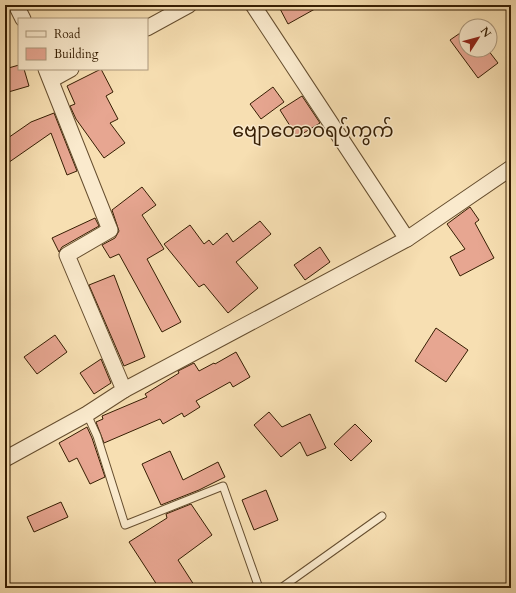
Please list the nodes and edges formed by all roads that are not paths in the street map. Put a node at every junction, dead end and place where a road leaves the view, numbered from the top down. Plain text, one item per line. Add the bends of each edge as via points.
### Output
1 (16, 5) edge
2 (189, 5) edge
3 (253, 5) edge
4 (22, 18) edge
5 (148, 27) edge
6 (66, 70) edge
7 (48, 74) edge
8 (511, 168) edge
9 (407, 239) junction
10 (124, 390) junction
11 (87, 414) junction
12 (5, 460) edge
13 (382, 516) dead end
14 (259, 588) edge
15 (281, 588) edge

1 - 4 street
2 - 5 street
3 - 9 street
6 - 7 street
7 - 10 street via 110,230 67,255
8 - 9 street
9 - 10 street
10 - 11 street
11 - 12 street
11 - 14 lane via 97,436 125,525 223,486
13 - 15 lane

